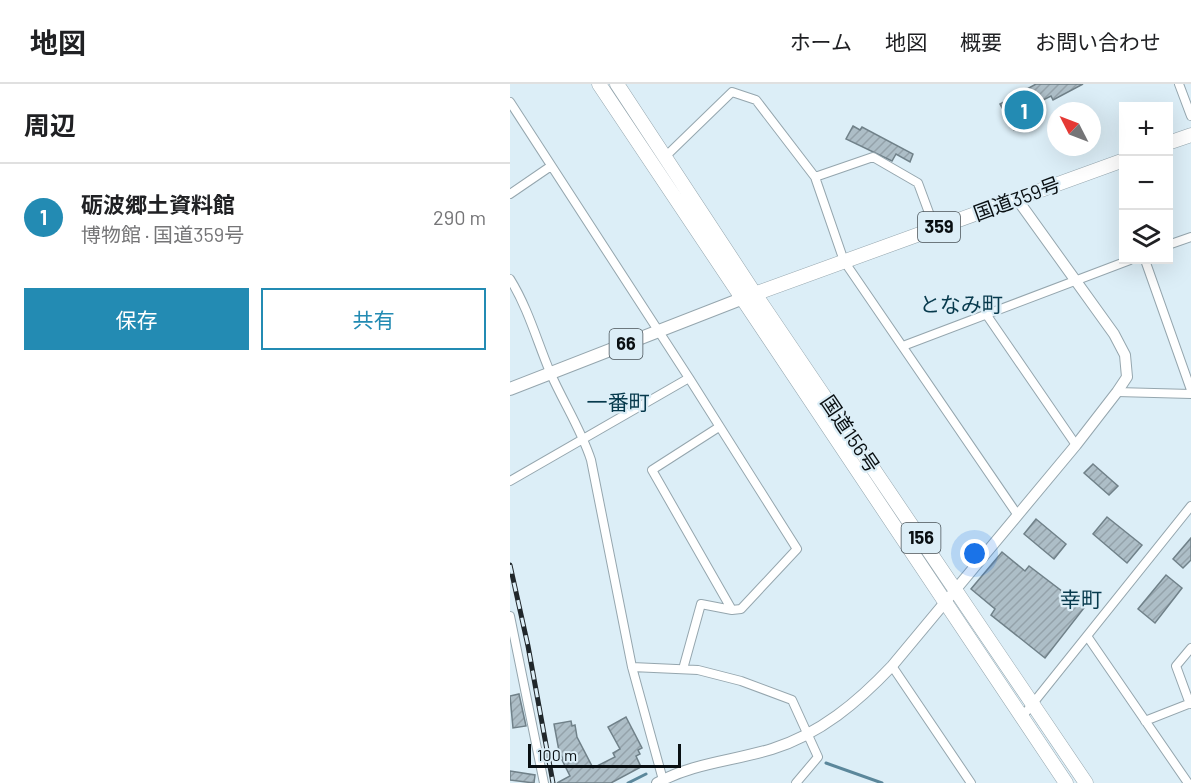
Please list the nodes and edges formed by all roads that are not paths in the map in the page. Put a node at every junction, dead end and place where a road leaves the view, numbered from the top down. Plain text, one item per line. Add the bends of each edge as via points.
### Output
1 (599, 84) edge
2 (617, 84) edge
3 (1179, 84) edge
4 (510, 102) edge
5 (1191, 116) edge
6 (1191, 135) edge
7 (1173, 141) edge
8 (666, 156) junction
9 (1119, 162) edge
10 (552, 166) junction
11 (815, 177) junction
12 (510, 194) edge
13 (1017, 199) junction
14 (935, 229) junction
15 (1191, 237) edge
16 (1173, 243) edge
17 (844, 261) junction
18 (1120, 264) edge
19 (1146, 264) edge
20 (510, 279) edge
21 (1075, 281) junction
22 (514, 293) edge
23 (748, 296) junction
24 (987, 314) junction
25 (659, 330) junction
26 (903, 346) junction
27 (551, 373) junction
28 (688, 378) junction
29 (510, 389) edge
30 (1117, 392) junction
31 (1191, 392) edge
32 (719, 427) junction
33 (584, 439) junction
34 (1076, 445) junction
35 (510, 481) edge
36 (1191, 506) edge
37 (1017, 514) junction
38 (955, 588) junction
39 (946, 601) junction
40 (732, 610) junction
41 (510, 616) edge
42 (1087, 636) junction
43 (1191, 648) edge
44 (892, 666) junction
45 (632, 667) junction
46 (683, 669) junction
47 (1032, 704) junction
48 (1190, 704) edge
49 (1022, 717) junction
50 (1145, 721) junction
51 (809, 734) junction
52 (661, 782) edge
53 (544, 783) edge
54 (796, 783) edge
55 (971, 783) edge
56 (1066, 783) edge
57 (1086, 783) edge
58 (1188, 783) edge

1 - 23 highway, 国道156号 / 156
2 - 8 highway, 国道156号 / 156
3 - 5 street
4 - 10 street
6 - 7 highway
8 - 11 street via 732,92 756,100
8 - 23 highway, 国道156号 / 156
9 - 13 highway, 国道359号 / 359
10 - 12 street
10 - 25 street
11 - 14 street via 873,157 918,183
11 - 17 street
13 - 14 highway, 国道359号 / 359
13 - 21 street
14 - 17 highway, 国道359号 / 359
15 - 16 street
17 - 23 highway, 国道359号 / 359
17 - 26 street
18 - 21 street
19 - 31 street
20 - 22 street
21 - 24 street
21 - 30 street via 1125,355 1127,377
22 - 27 street
23 - 25 main road, 66
23 - 38 highway, 国道156号 / 156
23 - 39 highway, 国道156号 / 156
24 - 26 street
24 - 34 street
25 - 27 main road, 66
25 - 28 street
26 - 37 street
27 - 29 main road, 66
27 - 33 street
28 - 32 street
28 - 33 street
30 - 31 street
30 - 34 street
32 - 40 street via 797,549 741,609
32 - 40 street via 652,470
33 - 35 street
33 - 45 street
34 - 37 street
36 - 42 street
37 - 38 street
38 - 39 street
38 - 47 highway, 国道156号 / 156
39 - 44 street
39 - 49 highway, 国道156号 / 156
40 - 46 street via 701,604
41 - 53 street
42 - 47 street
42 - 50 street
43 - 48 street via 1176,666
44 - 51 street via 849,707
44 - 55 street
45 - 46 street
45 - 52 street
46 - 51 street via 741,681 792,700
47 - 49 street
47 - 57 highway, 国道156号 / 156
48 - 50 street
49 - 56 highway, 国道156号 / 156
50 - 58 street
51 - 52 street via 773,749 684,770
51 - 54 street via 818,757

